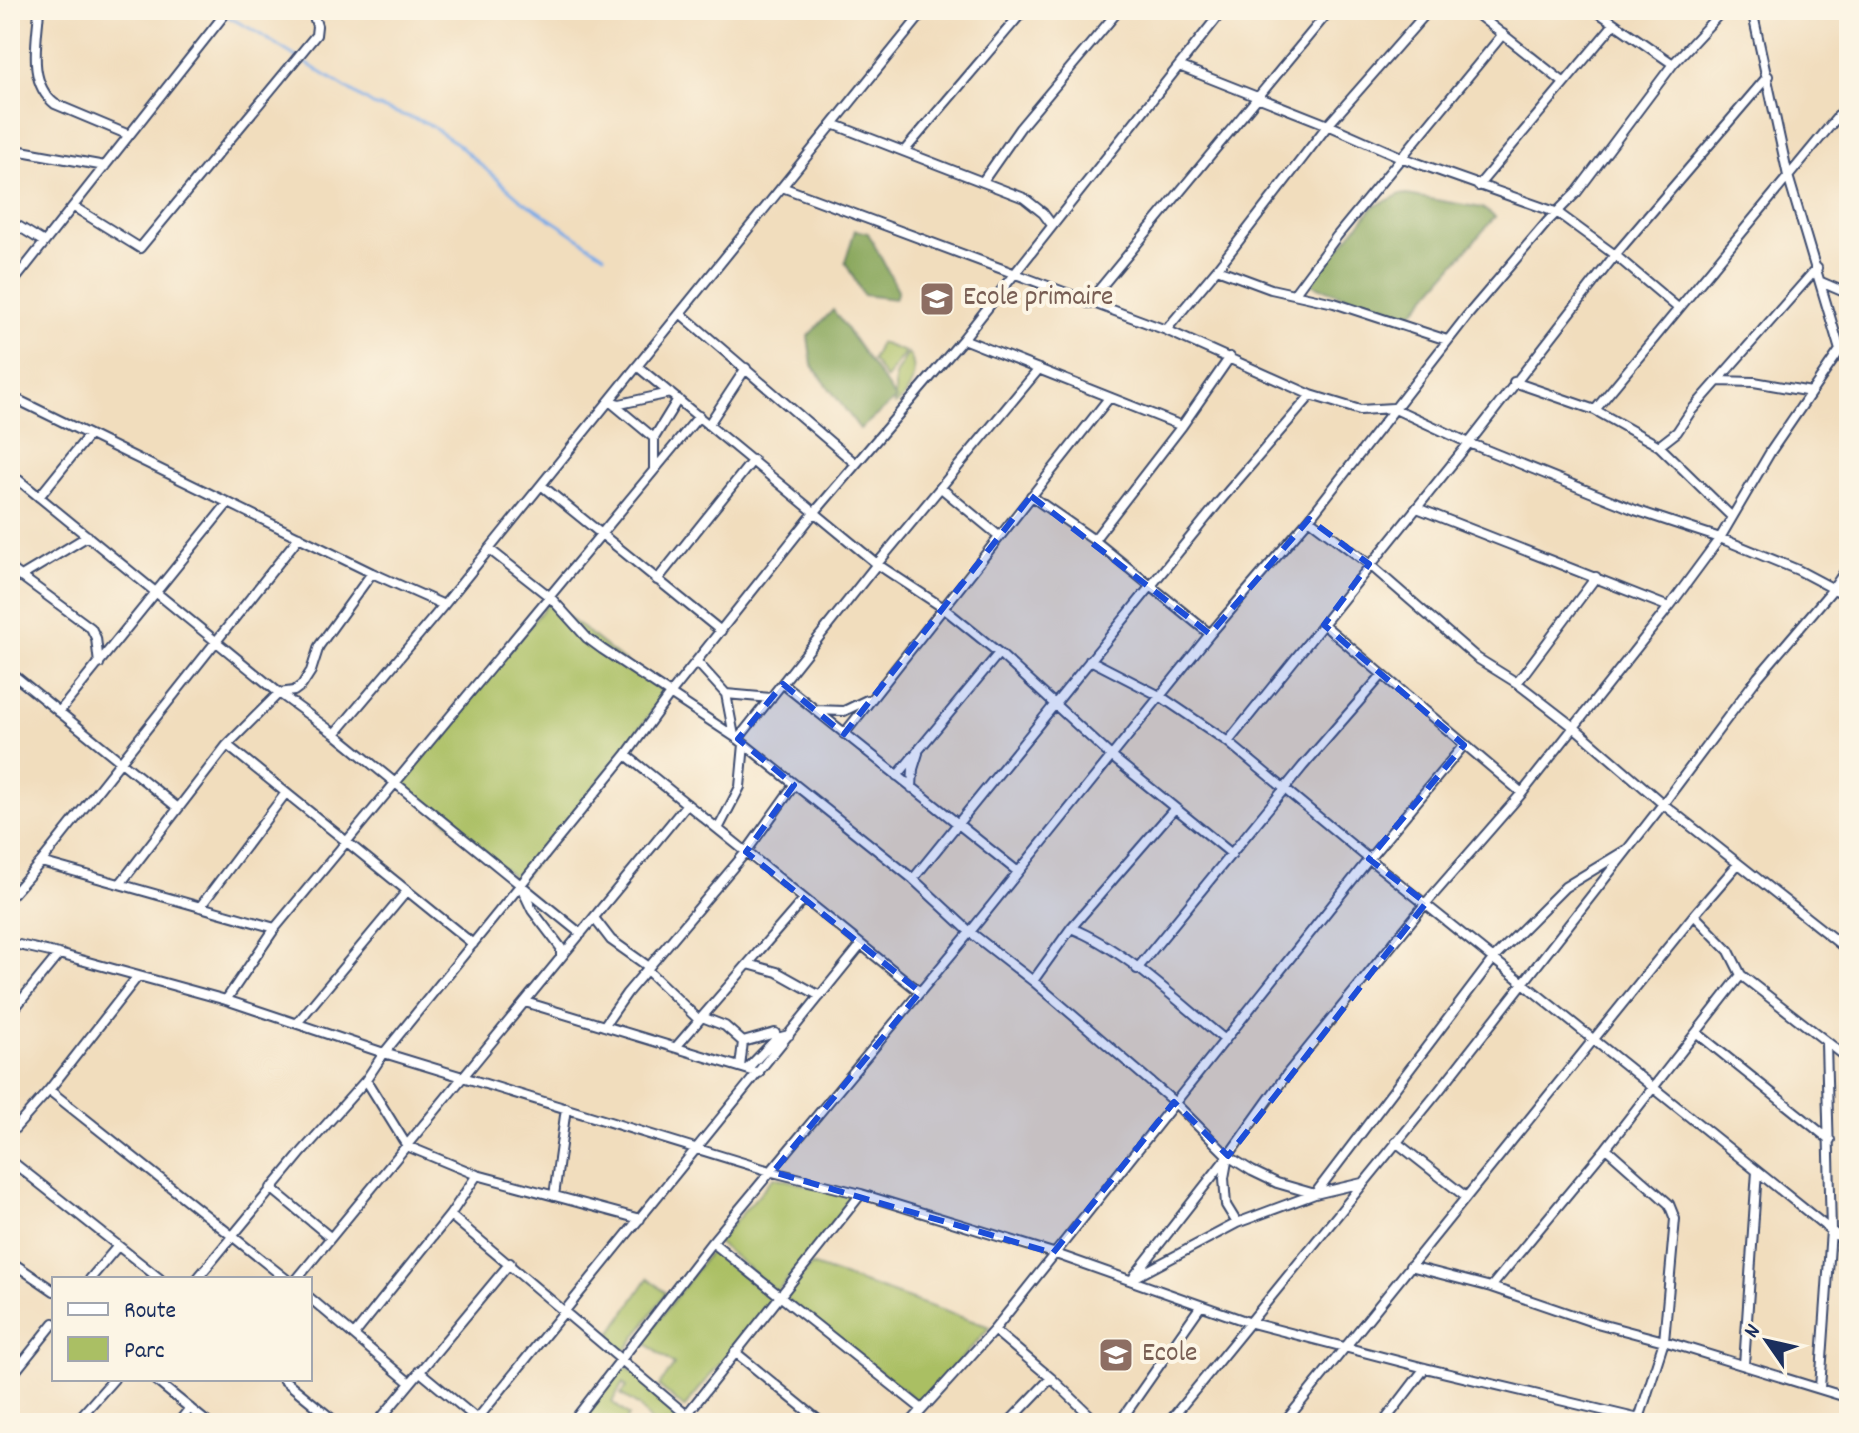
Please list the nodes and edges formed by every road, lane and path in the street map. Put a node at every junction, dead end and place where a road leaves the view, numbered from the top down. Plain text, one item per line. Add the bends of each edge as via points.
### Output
1 (39, 10) edge
2 (228, 10) edge
3 (312, 10) edge
4 (925, 10) edge
5 (1024, 10) edge
6 (1119, 10) edge
7 (1223, 10) edge
8 (1330, 10) edge
9 (1429, 10) edge
10 (1472, 10) edge
11 (1595, 10) edge
12 (1723, 10) edge
13 (1752, 10) edge
14 (1614, 24) junction
15 (1503, 34) junction
16 (1673, 64) junction
17 (1179, 66) junction
18 (1768, 76) junction
19 (1563, 82) junction
20 (1258, 96) junction
21 (1849, 103) edge
22 (833, 124) junction
23 (1328, 125) junction
24 (129, 135) junction
25 (10, 149) edge
26 (905, 150) junction
27 (1403, 158) junction
28 (105, 166) junction
29 (1788, 176) junction
30 (983, 181) junction
31 (1478, 186) junction
32 (782, 187) junction
33 (74, 207) junction
34 (1558, 213) junction
35 (10, 221) edge
36 (1052, 225) junction
37 (44, 242) junction
38 (1615, 255) junction
39 (1817, 268) junction
40 (1217, 269) junction
41 (1014, 273) junction
42 (1821, 282) junction
43 (10, 286) edge
44 (1294, 294) junction
45 (1849, 294) edge
46 (1088, 303) junction
47 (1678, 308) junction
48 (680, 313) junction
49 (1166, 330) junction
50 (963, 339) junction
51 (1447, 340) junction
52 (1840, 350) junction
53 (1849, 356) edge
54 (1230, 357) junction
55 (637, 366) junction
56 (746, 368) junction
57 (1039, 369) junction
58 (1718, 381) junction
59 (1514, 382) junction
60 (1811, 392) junction
61 (670, 393) junction
62 (1311, 395) junction
63 (10, 396) edge
64 (1109, 398) junction
65 (678, 399) junction
66 (609, 401) junction
67 (1393, 408) junction
68 (1595, 410) junction
69 (699, 416) junction
70 (709, 424) junction
71 (1182, 426) junction
72 (89, 435) junction
73 (654, 438) junction
74 (1469, 443) junction
75 (1659, 446) junction
76 (753, 460) junction
77 (856, 464) junction
78 (654, 469) junction
79 (10, 473) edge
80 (541, 485) junction
81 (941, 488) junction
82 (1031, 496) junction
83 (39, 497) junction
84 (228, 503) junction
85 (1417, 508) junction
86 (814, 513) junction
87 (1732, 517) junction
88 (1309, 519) junction
89 (600, 533) junction
90 (88, 536) junction
91 (999, 536) junction
92 (299, 537) junction
93 (1720, 538) junction
94 (1094, 540) junction
95 (489, 549) junction
96 (877, 564) junction
97 (1369, 564) junction
98 (1849, 565) edge
99 (10, 568) edge
100 (372, 573) junction
101 (20, 577) junction
102 (1596, 577) junction
103 (657, 580) junction
104 (1151, 588) junction
105 (1833, 589) junction
106 (158, 592) junction
107 (550, 597) junction
108 (1849, 597) edge
109 (444, 605) junction
110 (942, 607) junction
111 (1669, 607) junction
112 (1324, 625) junction
113 (721, 631) junction
114 (1210, 634) junction
115 (217, 640) junction
116 (999, 653) junction
117 (1090, 660) junction
118 (697, 662) junction
119 (99, 664) junction
120 (10, 672) edge
121 (1382, 675) junction
122 (1517, 683) junction
123 (783, 684) junction
124 (279, 693) junction
125 (671, 693) junction
126 (726, 694) junction
127 (874, 694) junction
128 (1160, 696) junction
129 (771, 698) junction
130 (1056, 704) junction
131 (815, 710) junction
132 (59, 712) junction
133 (1575, 728) junction
134 (335, 734) junction
135 (844, 734) junction
136 (739, 740) junction
137 (1228, 742) junction
138 (227, 745) junction
139 (1464, 745) junction
140 (919, 749) junction
141 (626, 755) junction
142 (1111, 756) junction
143 (120, 762) junction
144 (897, 776) junction
145 (395, 784) junction
146 (794, 785) junction
147 (912, 788) junction
148 (1286, 790) junction
149 (1522, 793) junction
150 (285, 794) junction
151 (687, 804) junction
152 (1663, 804) junction
153 (178, 808) junction
154 (1175, 808) junction
155 (958, 825) junction
156 (718, 829) junction
157 (346, 843) junction
158 (1626, 850) junction
159 (746, 852) junction
160 (1232, 854) junction
161 (1369, 859) junction
162 (41, 862) junction
163 (1738, 864) junction
164 (1017, 871) junction
165 (913, 879) junction
166 (120, 884) junction
167 (520, 885) junction
168 (407, 891) junction
169 (10, 897) edge
170 (804, 899) junction
171 (1426, 903) junction
172 (200, 907) junction
173 (1694, 915) junction
174 (594, 918) junction
175 (275, 928) junction
176 (1071, 928) junction
177 (970, 932) junction
178 (581, 934) junction
179 (10, 943) edge
180 (473, 944) junction
181 (861, 945) junction
182 (1849, 951) edge
183 (59, 954) junction
184 (562, 958) junction
185 (1494, 958) junction
186 (748, 964) junction
187 (648, 968) junction
188 (1137, 969) junction
189 (1741, 975) junction
190 (138, 976) junction
191 (1033, 981) junction
192 (1522, 982) junction
193 (920, 992) junction
194 (820, 996) junction
195 (226, 1000) junction
196 (525, 1002) junction
197 (10, 1014) edge
198 (700, 1018) junction
199 (298, 1022) junction
200 (604, 1026) junction
201 (1697, 1033) junction
202 (789, 1034) junction
203 (777, 1038) junction
204 (1224, 1039) junction
205 (1593, 1040) junction
206 (743, 1042) junction
207 (1826, 1043) junction
208 (676, 1047) junction
209 (384, 1053) junction
210 (1849, 1059) edge
211 (744, 1068) junction
212 (759, 1073) junction
213 (465, 1077) junction
214 (366, 1080) junction
215 (1653, 1088) junction
216 (49, 1090) junction
217 (1174, 1102) junction
218 (566, 1108) junction
219 (10, 1134) edge
220 (1830, 1140) junction
221 (1396, 1142) junction
222 (407, 1146) junction
223 (698, 1148) junction
224 (1606, 1148) junction
225 (1228, 1156) junction
226 (10, 1160) edge
227 (1757, 1171) junction
228 (773, 1172) junction
229 (477, 1175) junction
230 (1362, 1183) junction
231 (271, 1188) junction
232 (861, 1194) junction
233 (1315, 1194) junction
234 (554, 1196) junction
235 (1466, 1197) junction
236 (450, 1215) junction
237 (640, 1219) junction
238 (1237, 1223) junction
239 (1831, 1230) junction
240 (330, 1237) junction
241 (233, 1238) junction
242 (712, 1242) junction
243 (1849, 1245) edge
244 (117, 1247) junction
245 (1053, 1253) junction
246 (10, 1261) edge
247 (510, 1263) junction
248 (1410, 1266) junction
249 (92, 1277) edge
250 (157, 1277) edge
251 (199, 1277) edge
252 (283, 1277) edge
253 (299, 1277) edge
254 (1132, 1279) junction
255 (1491, 1287) junction
256 (52, 1290) edge
257 (779, 1297) junction
258 (312, 1300) edge
259 (1200, 1307) junction
260 (567, 1312) junction
261 (1248, 1322) junction
262 (52, 1326) edge
263 (994, 1330) junction
264 (354, 1335) junction
265 (1664, 1341) junction
266 (1345, 1346) junction
267 (735, 1352) junction
268 (623, 1360) junction
269 (1744, 1365) junction
270 (1425, 1368) junction
271 (419, 1371) junction
272 (10, 1378) edge
273 (1051, 1378) junction
274 (112, 1381) edge
275 (156, 1381) edge
276 (285, 1381) edge
277 (410, 1383) junction
278 (1820, 1388) junction
279 (1849, 1398) edge
280 (190, 1408) junction
281 (922, 1409) junction
282 (683, 1419) edge
283 (476, 1421) edge
284 (1639, 1421) edge
285 (75, 1423) edge
286 (178, 1423) edge
287 (208, 1423) edge
288 (337, 1423) edge
289 (377, 1423) edge
290 (572, 1423) edge
291 (696, 1423) edge
292 (822, 1423) edge
293 (910, 1423) edge
294 (1008, 1423) edge
295 (1098, 1423) edge
296 (1119, 1423) edge
297 (1168, 1423) edge
298 (1284, 1423) edge
299 (1383, 1423) edge
300 (1656, 1423) edge

1 - 24 street via 36,64 46,97
2 - 24 street
3 - 33 street via 316,35 140,248
4 - 22 street
5 - 26 street
6 - 30 street
7 - 17 street
8 - 20 street
9 - 23 street
10 - 15 street
11 - 14 street
12 - 16 street
13 - 18 street
14 - 16 street
14 - 19 street
15 - 19 street
15 - 27 street
16 - 34 street
17 - 20 street
17 - 36 street
18 - 29 street
18 - 38 street
19 - 31 street
20 - 23 street
20 - 46 street
21 - 29 street
22 - 26 street
22 - 32 street
23 - 27 street
23 - 40 street
24 - 28 street
25 - 28 street
26 - 30 street
27 - 31 street
27 - 44 street
28 - 33 street
29 - 39 street
29 - 47 street
30 - 36 street via 1024,198
31 - 34 street
32 - 41 street
32 - 48 street
33 - 37 street
34 - 38 street
34 - 51 street
35 - 37 street
36 - 41 street
37 - 43 street
38 - 47 street
38 - 59 street
39 - 42 street
39 - 58 street
40 - 44 street
40 - 49 street
41 - 46 street
41 - 50 street
42 - 45 street
42 - 52 street
44 - 51 street
46 - 49 street
47 - 68 street
48 - 55 street
48 - 56 street
49 - 54 street
50 - 57 street
50 - 77 street
51 - 67 street
52 - 53 street
52 - 60 street
54 - 62 street
54 - 71 street
55 - 61 street
55 - 66 street
56 - 70 street
56 - 77 street
57 - 64 street
57 - 81 street
58 - 60 street
58 - 75 street
59 - 68 street
59 - 74 street
60 - 87 street
61 - 65 street
61 - 66 street via 620,404
62 - 67 street via 1360,410
62 - 104 street
63 - 72 street
64 - 71 street
64 - 82 street
65 - 69 street
65 - 73 street
66 - 73 street
66 - 80 street
67 - 74 street
67 - 88 street
68 - 75 street
69 - 70 street
69 - 78 street
70 - 76 street
71 - 94 street
72 - 83 street
72 - 84 street
73 - 78 street
74 - 85 street
74 - 93 street
75 - 87 street
76 - 86 street
76 - 103 street
77 - 86 street
78 - 89 street
79 - 83 street
80 - 89 street
80 - 95 street
81 - 91 street
81 - 96 street
82 - 91 street
82 - 94 street
83 - 90 street
84 - 92 street
84 - 106 street
85 - 97 street
85 - 102 street
86 - 96 street
86 - 113 street
87 - 93 street
88 - 97 street
88 - 114 street
89 - 103 street
89 - 107 street
90 - 101 street
90 - 106 street
91 - 110 street
92 - 100 street
92 - 115 street
93 - 105 street
93 - 111 street
94 - 104 street
95 - 107 street
95 - 109 street
96 - 110 street
96 - 123 street
97 - 112 street
97 - 122 street via 1477,658
98 - 105 street
99 - 101 street
100 - 109 street
100 - 124 street via 319,646 302,685
101 - 119 street via 91,628
102 - 111 street
102 - 122 street
103 - 113 street
104 - 114 street
104 - 117 street
105 - 108 street
105 - 152 street via 1758,677
106 - 115 street
106 - 119 street
107 - 125 street via 587,638
107 - 145 street
109 - 134 street
110 - 116 street
110 - 127 street
111 - 133 street
112 - 121 street
112 - 137 street
113 - 118 street
114 - 128 street
115 - 124 street
115 - 143 street
116 - 130 street
116 - 140 street
117 - 128 street
117 - 130 street
118 - 125 street
118 - 126 street
119 - 132 street
120 - 132 street
121 - 139 street
121 - 148 street
122 - 133 street
123 - 129 street
123 - 131 street
124 - 134 street
124 - 138 street
125 - 136 street
125 - 141 street
126 - 129 street
126 - 136 street
127 - 131 street via 844,711
127 - 135 street
128 - 137 street
128 - 142 street
129 - 136 street
130 - 142 street
130 - 155 street
131 - 135 street
132 - 143 street
133 - 149 street
133 - 152 street
134 - 145 street
135 - 144 street
136 - 146 street
136 - 156 street via 740,787
137 - 148 street
138 - 150 street
138 - 153 street
139 - 149 street
139 - 161 street
140 - 144 street
140 - 147 street
141 - 151 street
141 - 167 street
142 - 154 street
142 - 164 street
143 - 153 street
143 - 162 street
144 - 147 street
145 - 157 street
145 - 167 street
146 - 159 street
146 - 165 street
147 - 155 street
148 - 160 street
148 - 161 street
149 - 171 street
150 - 157 street
150 - 172 street
151 - 156 street
151 - 174 street
152 - 158 street
152 - 163 street
153 - 166 street
154 - 160 street
154 - 176 street
155 - 164 street
155 - 165 street
156 - 159 street
157 - 168 street
157 - 175 street
158 - 185 street via 1565,887
158 - 192 street
159 - 170 street
159 - 187 street
160 - 188 street
161 - 171 street
161 - 204 street
162 - 166 street
162 - 169 street
163 - 173 street
163 - 182 street
164 - 177 street
165 - 177 street
166 - 172 street
167 - 178 street
167 - 180 street
167 - 184 street via 561,948
168 - 180 street
168 - 199 street
170 - 181 street
170 - 186 street
171 - 185 street
171 - 225 street via 1287,1074
172 - 175 street
173 - 189 street via 1729,951
173 - 205 street
174 - 178 street
174 - 187 street via 611,940
175 - 195 street
176 - 188 street
176 - 191 street
177 - 191 street
177 - 193 street
178 - 184 street
179 - 183 street
180 - 209 street
181 - 193 street
181 - 194 street
183 - 190 street
183 - 197 street
184 - 196 street
185 - 192 street
185 - 233 street
186 - 194 street via 777,972
186 - 198 street
187 - 198 street
187 - 200 street
188 - 204 street
189 - 201 street
189 - 207 street
190 - 195 street
190 - 216 street
191 - 217 street
192 - 205 street
192 - 221 street
193 - 228 street
194 - 202 street
195 - 199 street
196 - 200 street
196 - 213 street
198 - 206 street via 725,1026
198 - 208 street
199 - 209 street
200 - 208 street
201 - 215 street
201 - 220 street
202 - 203 street
202 - 212 street
203 - 206 street via 775,1033
203 - 211 street
204 - 217 street
205 - 215 street
205 - 235 street
206 - 211 street
207 - 210 street
207 - 220 street
208 - 211 street
209 - 213 street
209 - 214 street
211 - 212 street
212 - 223 street
213 - 218 street
213 - 222 street
214 - 222 street
214 - 231 street
215 - 224 street
215 - 227 street
216 - 219 street
216 - 241 street
217 - 225 street
217 - 245 street
218 - 223 street
218 - 234 street
220 - 239 street
221 - 230 street
221 - 235 street
222 - 229 street
222 - 240 street
223 - 228 street
223 - 237 street
224 - 255 street
224 - 265 street via 1669,1204 1675,1219
225 - 233 street via 1277,1183
225 - 238 street via 1226,1205
225 - 254 street
226 - 244 street
227 - 239 street
227 - 269 street
228 - 232 street
228 - 242 street
229 - 234 street
229 - 236 street
230 - 233 street
230 - 261 street
231 - 240 street
231 - 241 street
232 - 245 street
232 - 257 street
233 - 238 street
234 - 237 street
235 - 248 street
236 - 247 street
236 - 264 street
237 - 260 street
238 - 254 street
239 - 243 street
239 - 278 street
240 - 253 street
241 - 251 street
241 - 252 street
242 - 257 street
242 - 268 street
244 - 249 street
244 - 250 street
245 - 254 street
245 - 263 street
246 - 256 street
247 - 260 street
247 - 271 street
248 - 255 street
248 - 266 street
254 - 259 street
255 - 265 street
257 - 267 street
257 - 281 street
258 - 264 street
259 - 261 street
259 - 296 street
260 - 268 street
260 - 283 street
261 - 266 street
261 - 297 street
262 - 272 street
263 - 273 street
263 - 281 street
264 - 277 street
265 - 269 street
265 - 284 street
266 - 270 street
266 - 298 street
267 - 282 street
267 - 292 street
268 - 282 street
268 - 290 street
269 - 278 street
270 - 284 street
270 - 299 street
271 - 277 street
271 - 283 street
273 - 294 street
273 - 295 street
274 - 285 street
275 - 280 street
276 - 288 street
277 - 289 street
278 - 279 street
280 - 286 street
280 - 287 street
281 - 293 street
282 - 291 street
284 - 300 street

